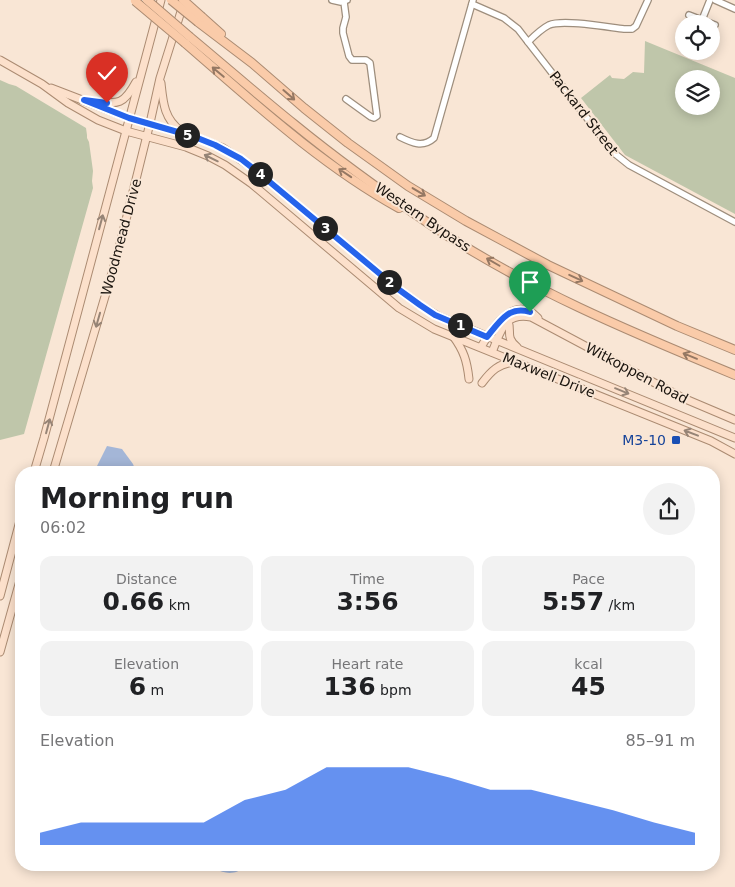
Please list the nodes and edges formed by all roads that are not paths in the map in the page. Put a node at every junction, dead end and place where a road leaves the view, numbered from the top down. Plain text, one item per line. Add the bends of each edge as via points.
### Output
1 (134, 0) edge
2 (147, 0) edge
3 (161, 0) edge
4 (171, 0) edge
5 (184, 0) edge
6 (332, 0) edge
7 (648, 0) edge
8 (710, 0) edge
9 (715, 0) edge
10 (346, 1) edge
11 (472, 2) edge
12 (735, 9) edge
13 (704, 15) edge
14 (200, 19) junction
15 (188, 40) junction
16 (528, 42) junction
17 (0, 60) edge
18 (142, 70) junction
19 (160, 78) junction
20 (42, 84) junction
21 (346, 99) dead end
22 (84, 100) junction
23 (129, 118) junction
24 (150, 123) junction
25 (126, 131) junction
26 (146, 137) junction
27 (195, 137) junction
28 (400, 137) dead end
29 (735, 222) edge
30 (508, 320) junction
31 (541, 322) junction
32 (453, 336) junction
33 (487, 337) junction
34 (497, 341) junction
35 (481, 347) junction
36 (735, 350) edge
37 (492, 352) junction
38 (524, 352) junction
39 (518, 362) junction
40 (735, 375) edge
41 (469, 379) dead end
42 (482, 382) dead end
43 (658, 406) junction
44 (653, 418) junction
45 (735, 420) edge
46 (735, 438) edge
47 (735, 454) edge
48 (36, 466) edge
49 (55, 466) edge
50 (15, 540) edge
51 (0, 596) edge
52 (15, 598) edge
53 (0, 652) edge

1 - 15 highway, bridge
2 - 15 highway, Western Bypass, bridge
3 - 18 main road, Woodmead Drive
4 - 14 highway, Western Bypass, bridge
5 - 14 highway, bridge
5 - 19 main road, Woodmead Drive
6 - 10 street
7 - 16 street via 635,28 556,23 546,26
8 - 13 street
9 - 12 street
10 - 21 street via 343,30 349,56 354,60 368,60 371,65 377,116 371,117
11 - 16 street, Packard Street via 513,24
11 - 28 street via 434,138 418,145
14 -> 36 highway, Western Bypass via 304,108 408,186 548,265
40 -> 15 highway, Western Bypass via 582,310 508,271 432,225 337,158
16 - 29 street, Packard Street via 622,160
17 - 20 main road, Maxwell Drive
18 - 22 main road via 130,94 121,101
18 - 23 main road, Woodmead Drive
19 - 24 main road, Woodmead Drive
19 - 27 main road via 168,117 178,128
20 - 22 main road, Maxwell Drive
20 - 25 main road, Maxwell Drive via 98,120
22 - 23 main road, Maxwell Drive
23 - 24 main road, Maxwell Drive
23 - 25 main road, Woodmead Drive
24 - 26 main road, Woodmead Drive
24 - 27 main road, Maxwell Drive
25 - 26 main road, Maxwell Drive
48 -> 25 main road, Woodmead Drive
32 -> 26 main road, Maxwell Drive via 424,324 399,308 225,165 186,147
26 -> 49 main road, Woodmead Drive via 117,256
27 - 33 main road, Maxwell Drive via 223,148 253,168 420,305
30 - 31 main road, Witkoppen Road via 524,316
30 - 34 main road
30 - 38 main road via 509,336
31 - 33 main road, Witkoppen Road via 532,312 516,310 505,316
31 - 45 main road, Witkoppen Road via 678,395
32 - 35 main road, Maxwell Drive
32 - 41 main road via 464,352
33 - 34 main road, Maxwell Drive
33 - 35 main road, Witkoppen Road
34 - 37 main road
34 - 38 main road, Maxwell Drive
35 - 37 main road, Maxwell Drive
37 - 39 main road, Maxwell Drive
38 -> 43 main road, Maxwell Drive
39 - 42 main road via 495,368
39 - 44 main road, Maxwell Drive
43 - 44 main road
43 - 46 main road, Maxwell Drive
47 -> 44 main road, Maxwell Drive via 712,441
50 - 51 main road
52 - 53 main road

